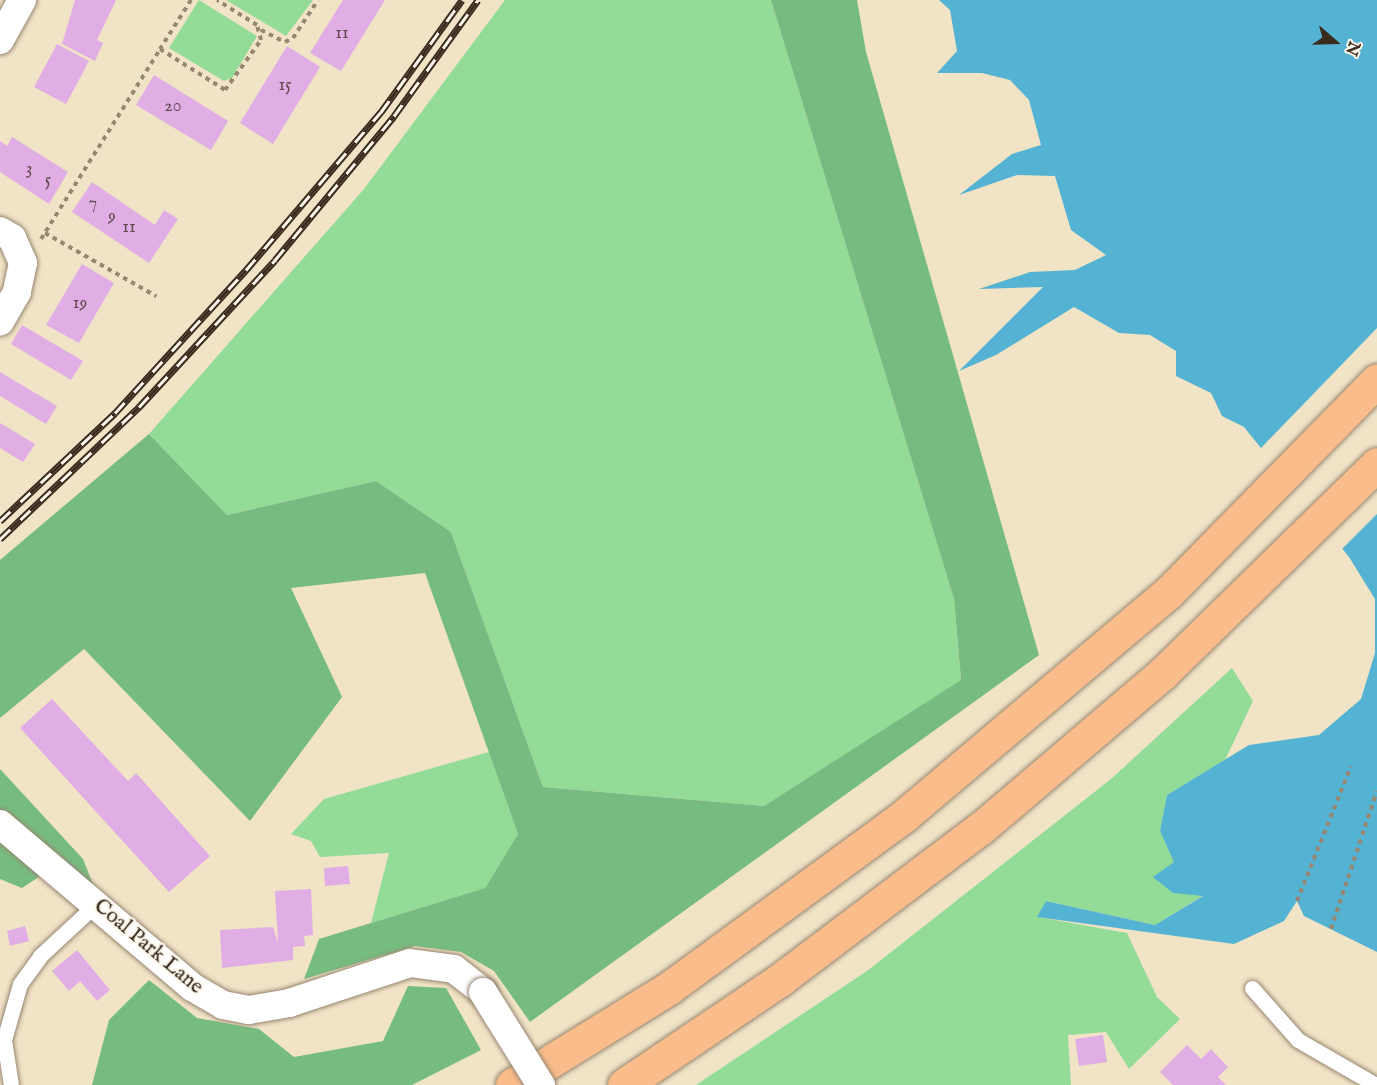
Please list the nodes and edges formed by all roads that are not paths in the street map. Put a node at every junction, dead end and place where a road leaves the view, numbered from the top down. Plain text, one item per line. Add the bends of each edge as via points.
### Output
1 (22, 0) edge
2 (0, 40) edge
3 (0, 231) edge
4 (0, 321) edge
5 (1377, 380) edge
6 (1377, 464) edge
7 (0, 824) edge
8 (97, 903) junction
9 (1252, 988) dead end
10 (11, 1085) edge
11 (512, 1085) edge
12 (541, 1085) edge
13 (624, 1085) edge
14 (1376, 1085) edge

1 - 2 street
3 - 4 street via 12,238 23,263 17,292
5 - 11 highway via 1126,630 905,815 733,943 604,1031
6 - 13 highway via 1163,673 981,828 855,925
7 - 8 street, Coal Park Lane
8 - 10 lane via 40,956 20,984 4,1040
8 - 12 street, Coal Park Lane, bridge via 192,987 236,1009 289,1003 410,963 454,969 483,992
9 - 14 lane via 1298,1040

